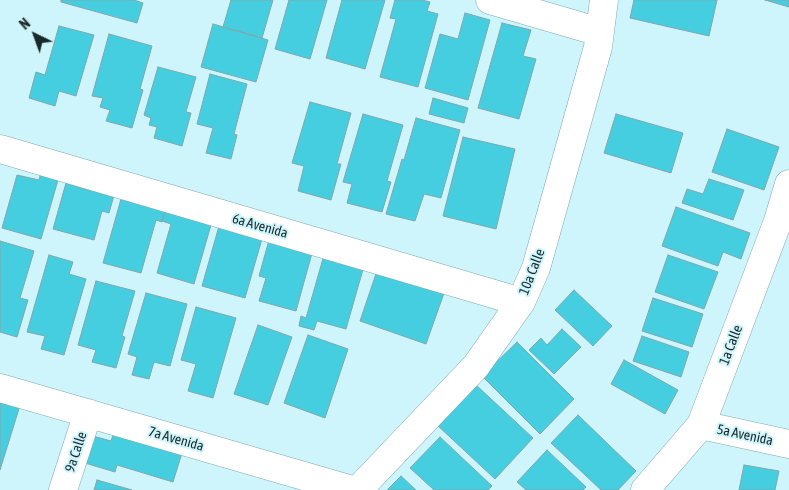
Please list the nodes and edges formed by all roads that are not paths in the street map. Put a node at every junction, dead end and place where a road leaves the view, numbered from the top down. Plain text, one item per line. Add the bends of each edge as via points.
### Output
1 (490, 0) edge
2 (604, 0) edge
3 (600, 32) junction
4 (0, 149) edge
5 (789, 184) edge
6 (784, 222) edge
7 (520, 302) junction
8 (0, 388) edge
9 (88, 413) junction
10 (701, 425) junction
11 (789, 444) edge
12 (64, 490) edge
13 (352, 490) edge
14 (358, 490) edge
15 (645, 490) edge

1 - 3 street
2 - 3 street, 10a Calle
3 - 7 street, 10a Calle via 536,268
4 - 7 street, 6a Avenida
5 - 6 street, 1a Calle
6 - 10 street, 1a Calle
7 - 14 street, 10a Calle via 476,366
8 - 9 street, 7a Avenida
9 - 12 street, 9a Calle
9 - 13 street, 7a Avenida
10 - 11 street, 5a Avenida
10 - 15 street, 1a Calle

